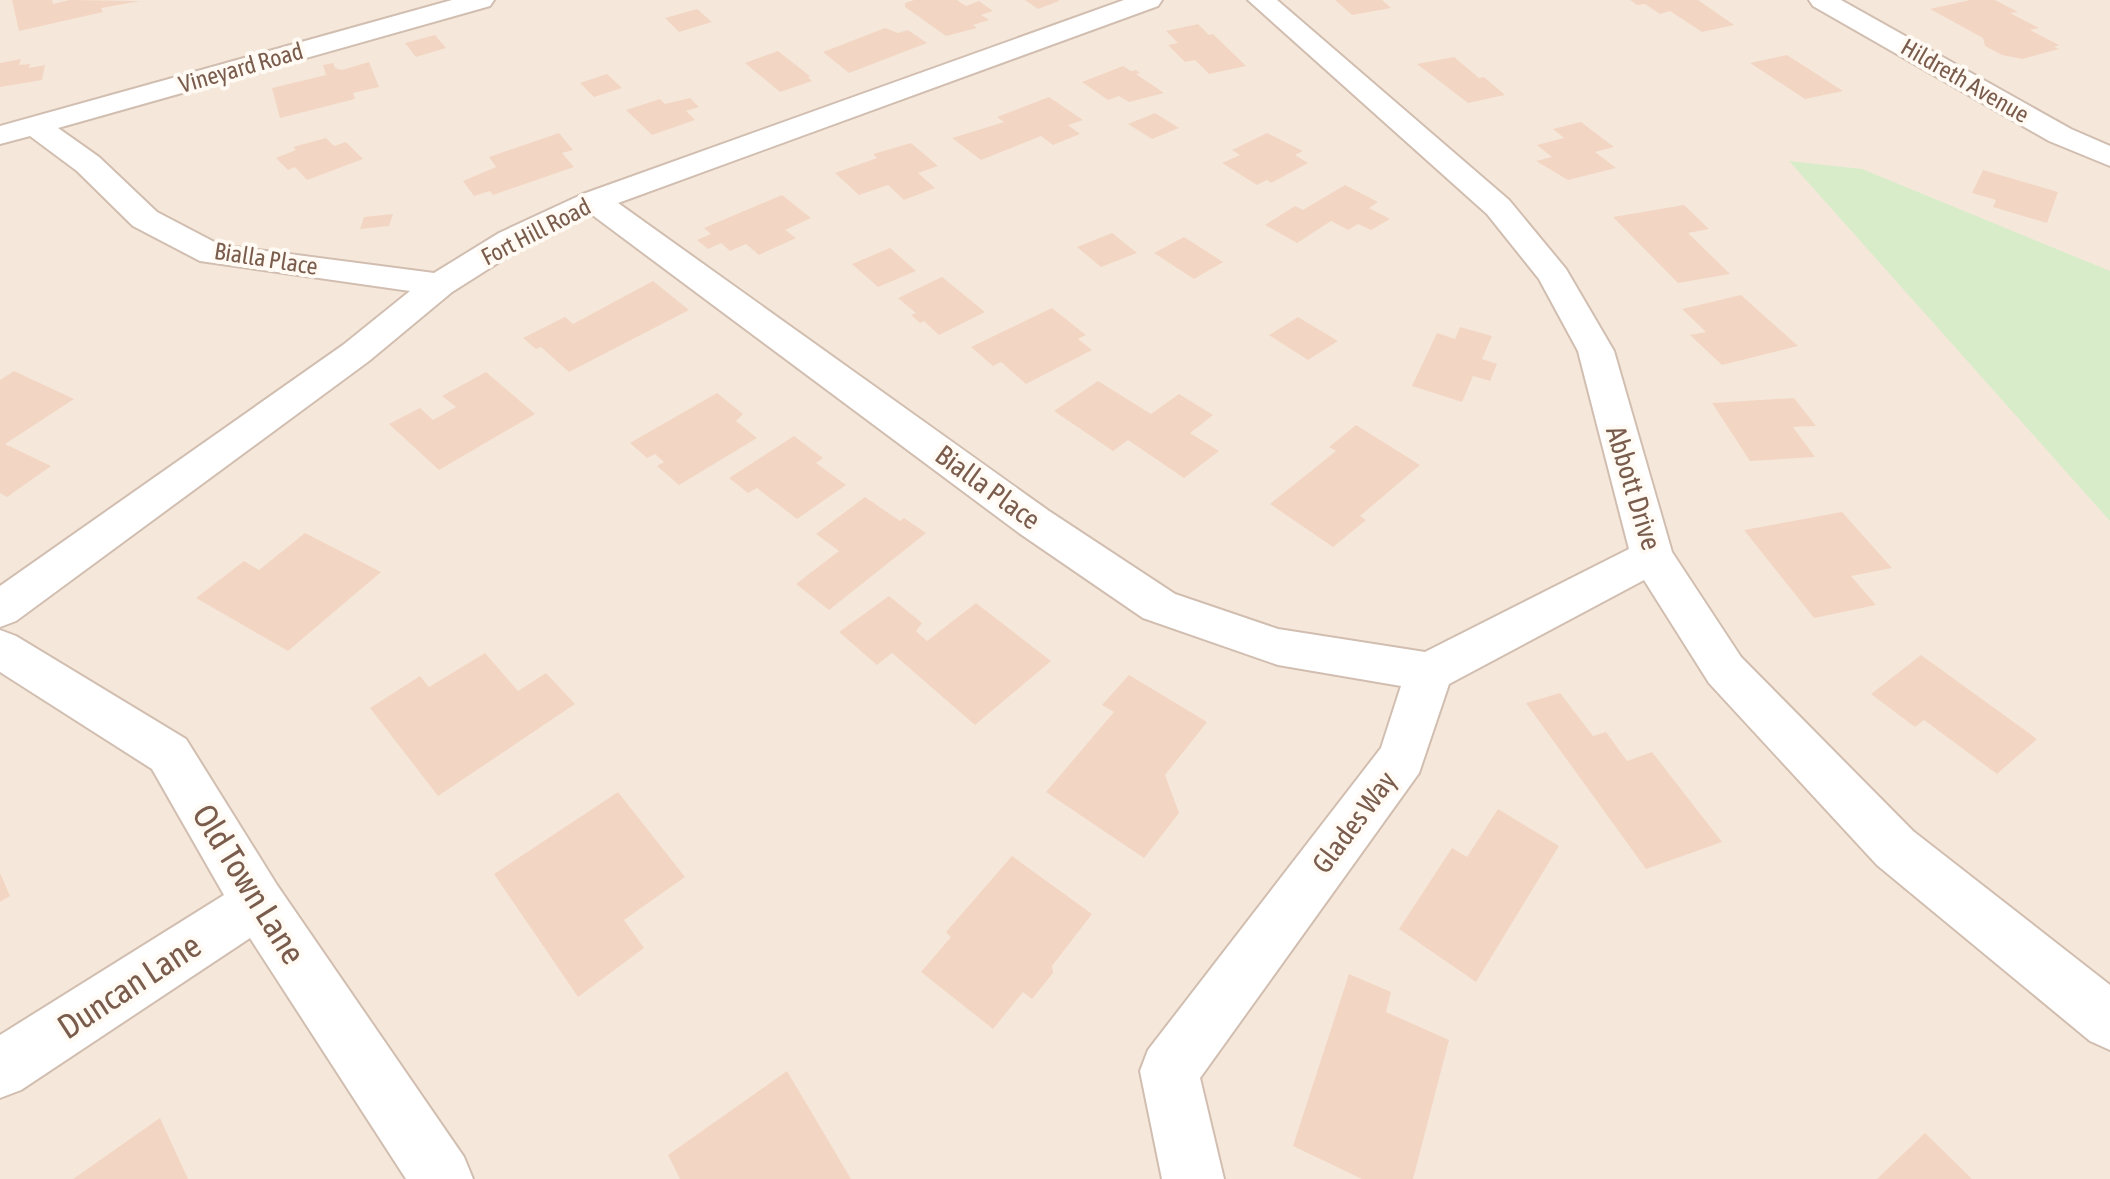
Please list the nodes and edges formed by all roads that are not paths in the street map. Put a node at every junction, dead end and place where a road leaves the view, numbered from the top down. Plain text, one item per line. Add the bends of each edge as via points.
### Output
1 (481, 0) edge
2 (1149, 0) edge
3 (1261, 0) edge
4 (1822, 0) edge
5 (37, 127) junction
6 (0, 135) edge
7 (2110, 157) edge
8 (594, 201) junction
9 (440, 284) junction
10 (1652, 556) junction
11 (0, 609) edge
12 (0, 649) edge
13 (1429, 672) junction
14 (258, 903) junction
15 (2110, 1021) edge
16 (0, 1069) edge
17 (442, 1179) edge
18 (1193, 1179) edge

1 - 5 street, Vineyard Road
2 - 8 street, Fort Hill Road
3 - 10 street, Abbott Drive via 1498,207 1554,276 1596,351
4 - 7 street, Hildreth Avenue via 2060,135
5 - 6 street, Vineyard Road
5 - 9 street, Bialla Place via 88,164 145,219 212,254
8 - 9 street, Fort Hill Road via 511,240
8 - 13 street, Bialla Place via 1034,522 1159,606 1278,647
9 - 11 street, Fort Hill Road via 356,353
10 - 13 street
10 - 15 street, Abbott Drive via 1725,670 1895,848
12 - 14 street, Old Town Lane via 169,754
13 - 18 street, Glades Way via 1402,758 1169,1071
14 - 16 street, Duncan Lane
14 - 17 street, Old Town Lane

